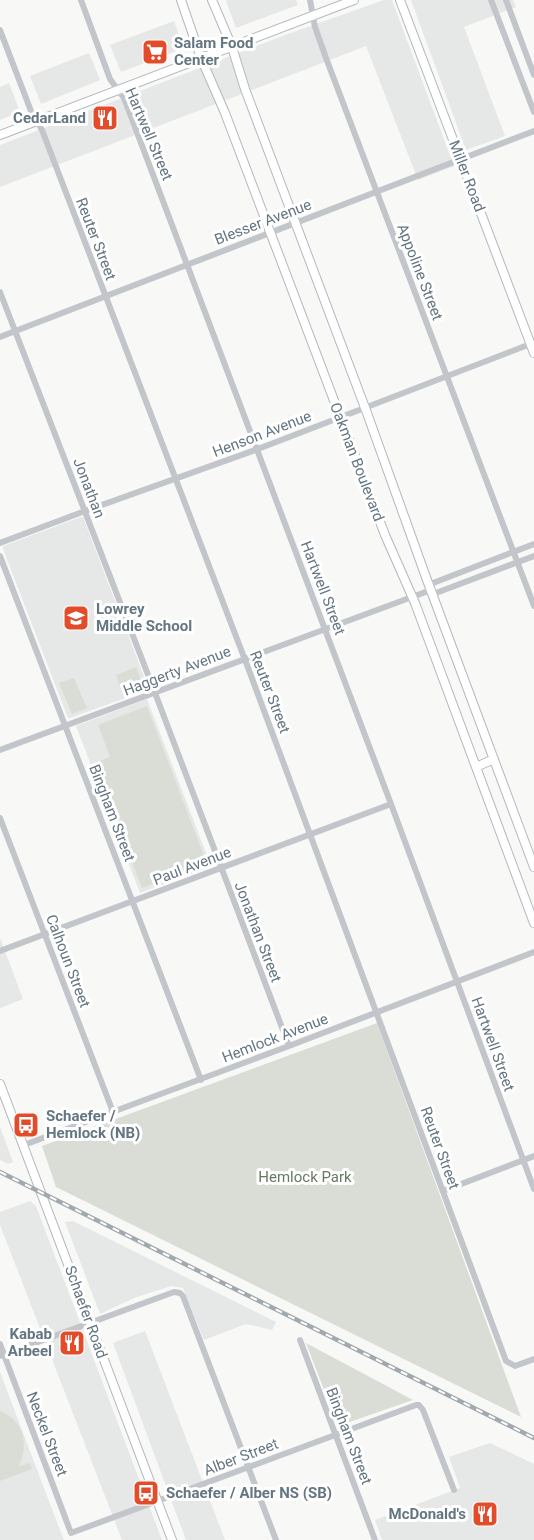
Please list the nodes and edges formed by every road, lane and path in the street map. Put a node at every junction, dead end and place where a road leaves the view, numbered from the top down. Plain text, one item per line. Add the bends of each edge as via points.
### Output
1 (81, 0) edge
2 (181, 0) edge
3 (212, 0) edge
4 (310, 0) edge
5 (354, 0) edge
6 (400, 0) edge
7 (491, 0) edge
8 (506, 0) edge
9 (313, 15) junction
10 (0, 30) edge
11 (232, 47) junction
12 (201, 58) junction
13 (534, 75) edge
14 (118, 90) junction
15 (534, 112) edge
16 (36, 121) junction
17 (534, 131) edge
18 (0, 135) edge
19 (461, 159) junction
20 (377, 191) junction
21 (295, 222) junction
22 (269, 233) junction
23 (187, 264) junction
24 (0, 292) edge
25 (105, 296) junction
26 (15, 331) junction
27 (0, 337) edge
28 (533, 347) edge
29 (447, 377) junction
30 (365, 408) junction
31 (340, 418) junction
32 (258, 449) junction
33 (175, 480) junction
34 (85, 511) junction
35 (0, 543) edge
36 (534, 544) edge
37 (513, 552) junction
38 (0, 556) edge
39 (534, 556) edge
40 (517, 562) junction
41 (474, 567) junction
42 (477, 577) junction
43 (431, 590) junction
44 (412, 597) junction
45 (534, 606) edge
46 (325, 628) junction
47 (244, 658) junction
48 (155, 692) junction
49 (66, 725) junction
50 (0, 750) edge
51 (494, 759) junction
52 (476, 766) junction
53 (392, 804) junction
54 (0, 818) edge
55 (310, 835) junction
56 (534, 867) edge
57 (221, 868) junction
58 (133, 901) junction
59 (534, 923) edge
60 (45, 934) junction
61 (0, 951) edge
62 (534, 952) edge
63 (458, 982) junction
64 (377, 1012) junction
65 (289, 1046) junction
66 (201, 1080) junction
67 (0, 1084) edge
68 (112, 1112) junction
69 (24, 1145) junction
70 (534, 1156) edge
71 (523, 1160) junction
72 (534, 1189) edge
73 (443, 1191) junction
74 (90, 1323) junction
75 (300, 1340) dead end
76 (0, 1344) edge
77 (2, 1356) edge
78 (534, 1359) edge
79 (335, 1434) junction
80 (248, 1467) junction
81 (454, 1490) dead end
82 (158, 1501) junction
83 (71, 1533) joint
84 (172, 1540) edge
85 (276, 1540) edge
86 (375, 1540) edge

1 - 14 street, Hartwell Street
2 - 12 street, Oakman Boulevard
3 - 11 street, Oakman Boulevard
4 - 9 street, Appoline Street
5 - 9 street
6 - 19 street, Miller Road
7 - 15 street
8 - 13 street
9 - 11 street
9 - 20 street, Appoline Street
10 - 16 street, Reuter Street
11 - 12 street
11 - 21 street, Oakman Boulevard
12 - 14 street
12 - 22 street, Oakman Boulevard
14 - 16 street
14 - 23 street, Hartwell Street
16 - 18 street
16 - 25 street, Reuter Street
17 - 19 street, Blesser Avenue
19 - 20 street, Blesser Avenue
19 - 28 street, Miller Road
20 - 21 street, Blesser Avenue
20 - 29 street, Appoline Street
21 - 22 street, Blesser Avenue
21 - 30 street, Oakman Boulevard
22 - 23 street, Blesser Avenue
22 - 31 street, Oakman Boulevard
23 - 25 street, Blesser Avenue
23 - 32 street, Hartwell Street
24 - 26 street, Jonathan
25 - 26 street, Blesser Avenue
25 - 33 street, Reuter Street
26 - 27 street, Blesser Avenue
26 - 34 street, Jonathan
28 - 29 street, Henson Avenue
29 - 30 street, Henson Avenue
29 - 37 street, Appoline Street
30 - 31 street, Henson Avenue
30 - 43 street, Oakman Boulevard
31 - 32 street, Henson Avenue
31 - 44 street, Oakman Boulevard
32 - 33 street, Henson Avenue
32 - 46 street, Hartwell Street
33 - 34 street, Henson Avenue
33 - 47 street, Reuter Street
34 - 35 street, Henson Avenue
34 - 48 street, Jonathan
36 - 37 street, Haggerty Avenue
37 - 40 street, Appoline Street
37 - 41 street, Haggerty Avenue
38 - 49 street, Bingham Street
39 - 40 street, Haggerty Avenue
40 - 42 street, Haggerty Avenue
40 - 45 street, Appoline Street
41 - 42 street
41 - 43 street, Haggerty Avenue via 433,583
42 - 43 street, Haggerty Avenue via 436,593
43 - 44 street, Haggerty Avenue
43 - 51 street, Oakman Boulevard
44 - 46 street, Haggerty Avenue
44 - 52 street, Oakman Boulevard
46 - 47 street, Haggerty Avenue
46 - 53 street, Hartwell Street
47 - 48 street, Haggerty Avenue
47 - 55 street, Reuter Street
48 - 49 street, Haggerty Avenue
48 - 57 street, Jonathan Street
49 - 50 street, Haggerty Avenue
49 - 58 street, Bingham Street
51 - 52 street
51 - 56 street, Oakman Boulevard
52 - 59 street, Oakman Boulevard
53 - 55 street, Paul Avenue
53 - 63 street, Hartwell Street
54 - 60 street, Calhoun Street
55 - 57 street, Paul Avenue
55 - 64 street, Reuter Street
57 - 58 street, Paul Avenue
57 - 65 street, Jonathan Street
58 - 60 street, Paul Avenue
58 - 66 street, Bingham Street
60 - 61 street, Paul Avenue
60 - 68 street, Calhoun Street
62 - 63 street, Hemlock Avenue
63 - 64 street, Hemlock Avenue
63 - 71 street, Hartwell Street
64 - 65 street, Hemlock Avenue
64 - 73 street, Reuter Street
65 - 66 street, Hemlock Avenue
66 - 68 street, Hemlock Avenue
67 - 69 street, Schaefer Road
68 - 69 street, Hemlock Avenue
69 - 74 street, Schaefer Road
70 - 71 street
71 - 72 street, Hartwell Street
71 - 73 street
73 - 78 street, Reuter Street via 506,1361 518,1365
74 - 77 street
74 - 80 street via 180,1293
74 - 82 street, Schaefer Road
75 - 79 street, Bingham Street
76 - 77 street, Neckel Street
77 - 83 street, Neckel Street
79 - 80 street, Alber Street
79 - 81 street, Alber Street via 419,1405
79 - 86 street, Bingham Street
80 - 82 street, Alber Street
80 - 85 street
82 - 83 street, Alber Street
82 - 84 street, Schaefer Road

